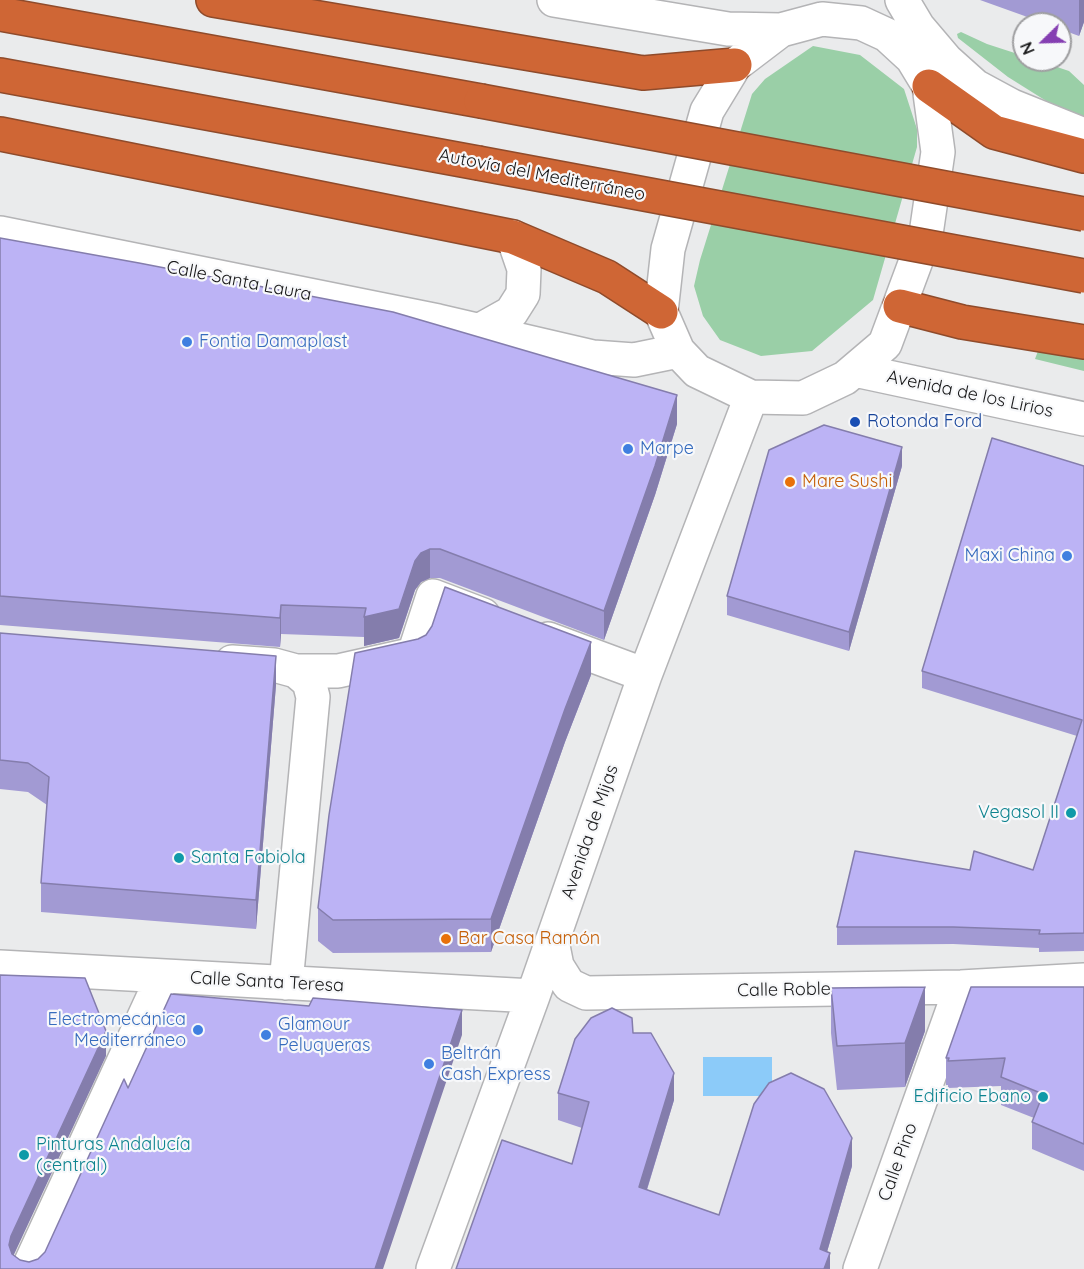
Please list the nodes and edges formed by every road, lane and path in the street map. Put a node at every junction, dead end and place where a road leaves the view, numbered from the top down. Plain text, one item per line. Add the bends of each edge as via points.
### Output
1 (213, 0) edge
2 (554, 0) edge
3 (902, 0) edge
4 (866, 11) edge
5 (0, 14) edge
6 (781, 30) junction
7 (735, 65) junction
8 (0, 75) edge
9 (929, 87) junction
10 (0, 134) edge
11 (1084, 135) edge
12 (1084, 156) edge
13 (1084, 214) edge
14 (0, 233) edge
15 (513, 237) junction
16 (1084, 276) edge
17 (900, 306) junction
18 (661, 312) junction
19 (477, 332) junction
20 (1084, 342) edge
21 (678, 351) junction
22 (855, 370) junction
23 (751, 397) junction
24 (1084, 419) edge
25 (202, 659) edge
26 (296, 671) junction
27 (645, 675) junction
28 (552, 941) junction
29 (0, 967) edge
30 (162, 976) junction
31 (1084, 980) edge
32 (286, 983) junction
33 (961, 987) junction
34 (533, 996) junction
35 (28, 1269) edge
36 (433, 1269) edge
37 (860, 1269) edge

1 - 7 highway via 643,73
2 - 6 street via 728,29
3 - 11 street via 918,27 946,60 975,86 1012,106
4 - 6 street
4 - 9 street via 912,58
5 - 13 highway, bridge
6 - 7 street
7 - 18 street via 707,111 668,249
8 - 16 highway, Autovía del Mediterráneo, bridge
9 - 12 highway via 994,132
9 - 17 street via 938,152 926,234
10 - 15 highway
14 - 19 street, Calle Santa Laura
15 - 18 highway via 607,277
15 - 19 street via 524,269 523,294 511,313
17 - 20 highway via 962,322
17 - 22 street via 885,344
18 - 21 street
19 - 21 street, Calle Santa Laura via 593,357 634,360
21 - 23 street via 697,371
22 - 23 street via 803,398
22 - 24 street, Avenida de los Lirios
23 - 27 street, Avenida de Mijas
25 - 26 street via 274,665
26 - 27 street via 338,671 414,654 433,596
26 - 32 street via 309,682 313,697
27 - 28 street, Avenida de Mijas
28 - 33 street, Calle Roble via 556,966 569,985 586,993
28 - 34 street, Avenida de Mijas
29 - 30 street, Calle Santa Teresa
30 - 32 street, Calle Santa Teresa
30 - 35 street
31 - 33 street, Calle Roble
32 - 34 street, Calle Santa Teresa
33 - 37 street, Calle Pino
34 - 36 street, Avenida de Mijas

